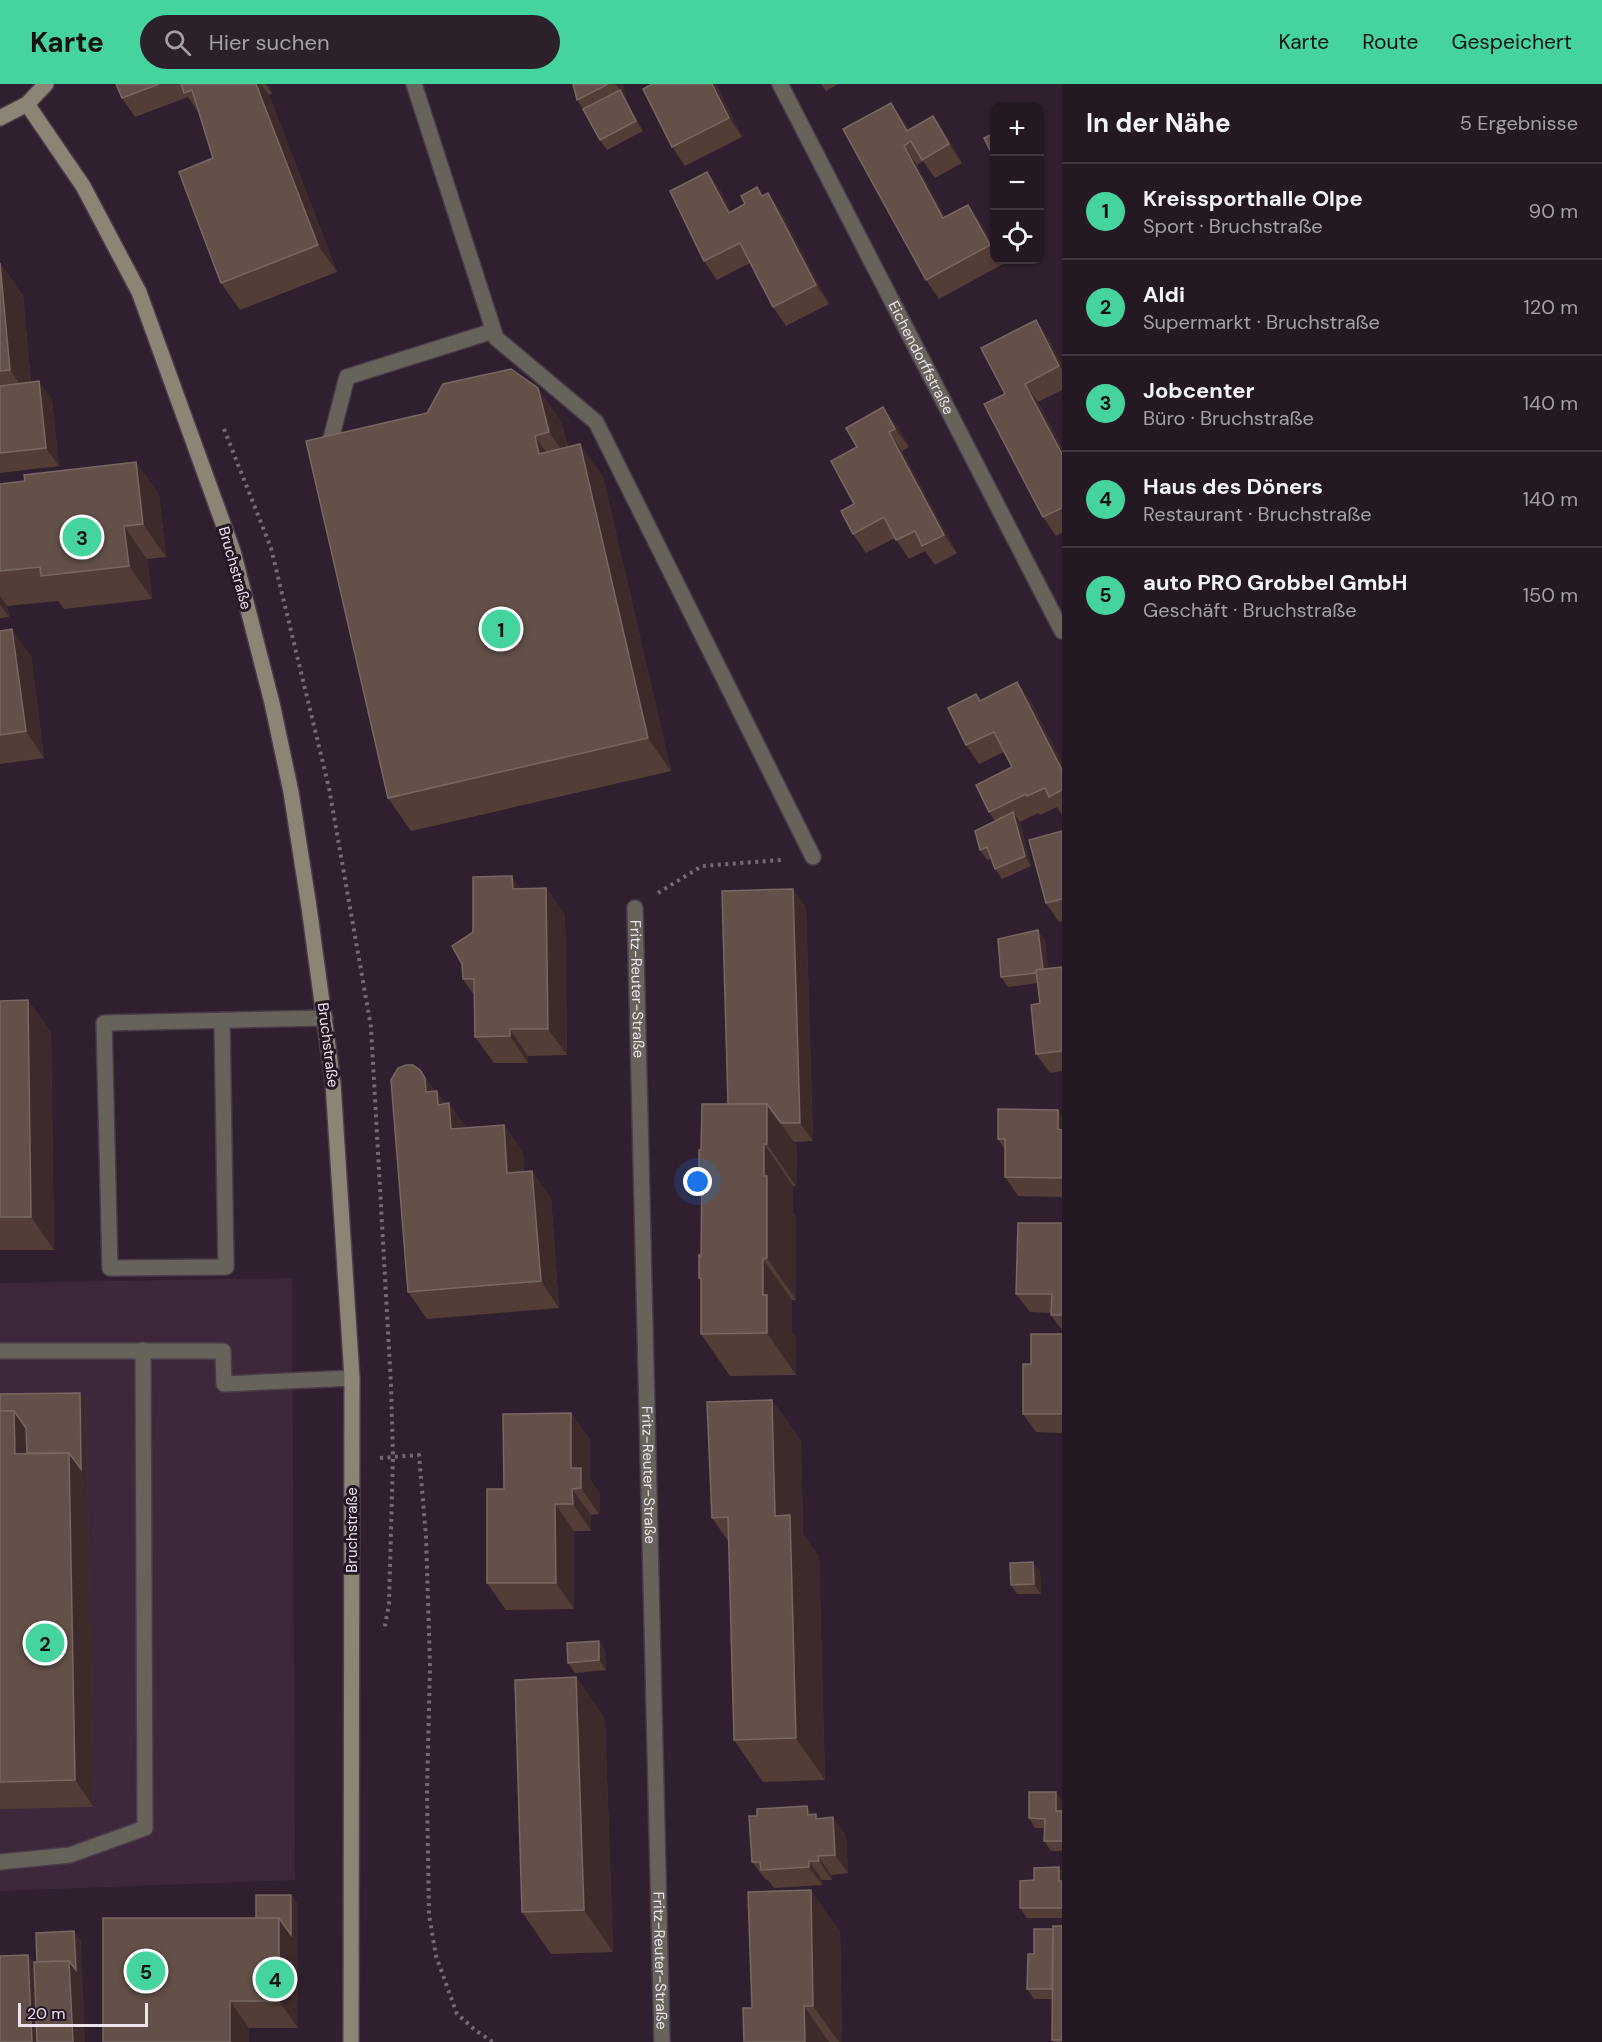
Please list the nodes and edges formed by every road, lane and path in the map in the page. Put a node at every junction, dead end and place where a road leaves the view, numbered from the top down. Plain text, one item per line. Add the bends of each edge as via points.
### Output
1 (46, 84) edge
2 (414, 84) edge
3 (780, 84) edge
4 (27, 104) junction
5 (0, 118) edge
6 (493, 331) junction
7 (328, 450) edge
8 (1062, 631) edge
9 (813, 857) joint
10 (635, 908) joint
11 (325, 1018) junction
12 (222, 1020) junction
13 (143, 1350) junction
14 (0, 1351) edge
15 (352, 1378) junction
16 (352, 1460) junction
17 (0, 1862) edge
18 (351, 2042) edge
19 (493, 2042) edge
20 (662, 2042) edge

1 - 4 main road
2 - 6 street
3 - 8 street, Eichendorffstraße
4 - 5 main road
4 - 11 main road, Bruchstraße via 83,186 139,292 232,551 291,792
6 - 7 street via 347,377
6 - 9 street via 496,338 596,423
9 - 10 path via 702,866
10 - 20 street, Fritz-Reuter-Straße
11 - 12 street
11 - 15 main road, Bruchstraße via 333,1083
12 - 12 street via 104,1023 110,1268 226,1267
13 - 14 street
13 - 15 street via 223,1351 224,1384
13 - 17 street via 145,1828 70,1855
15 - 16 main road, Bruchstraße
16 - 18 main road, Bruchstraße
16 - 19 path via 419,1455 430,1666 429,1915 436,1956 458,2014

